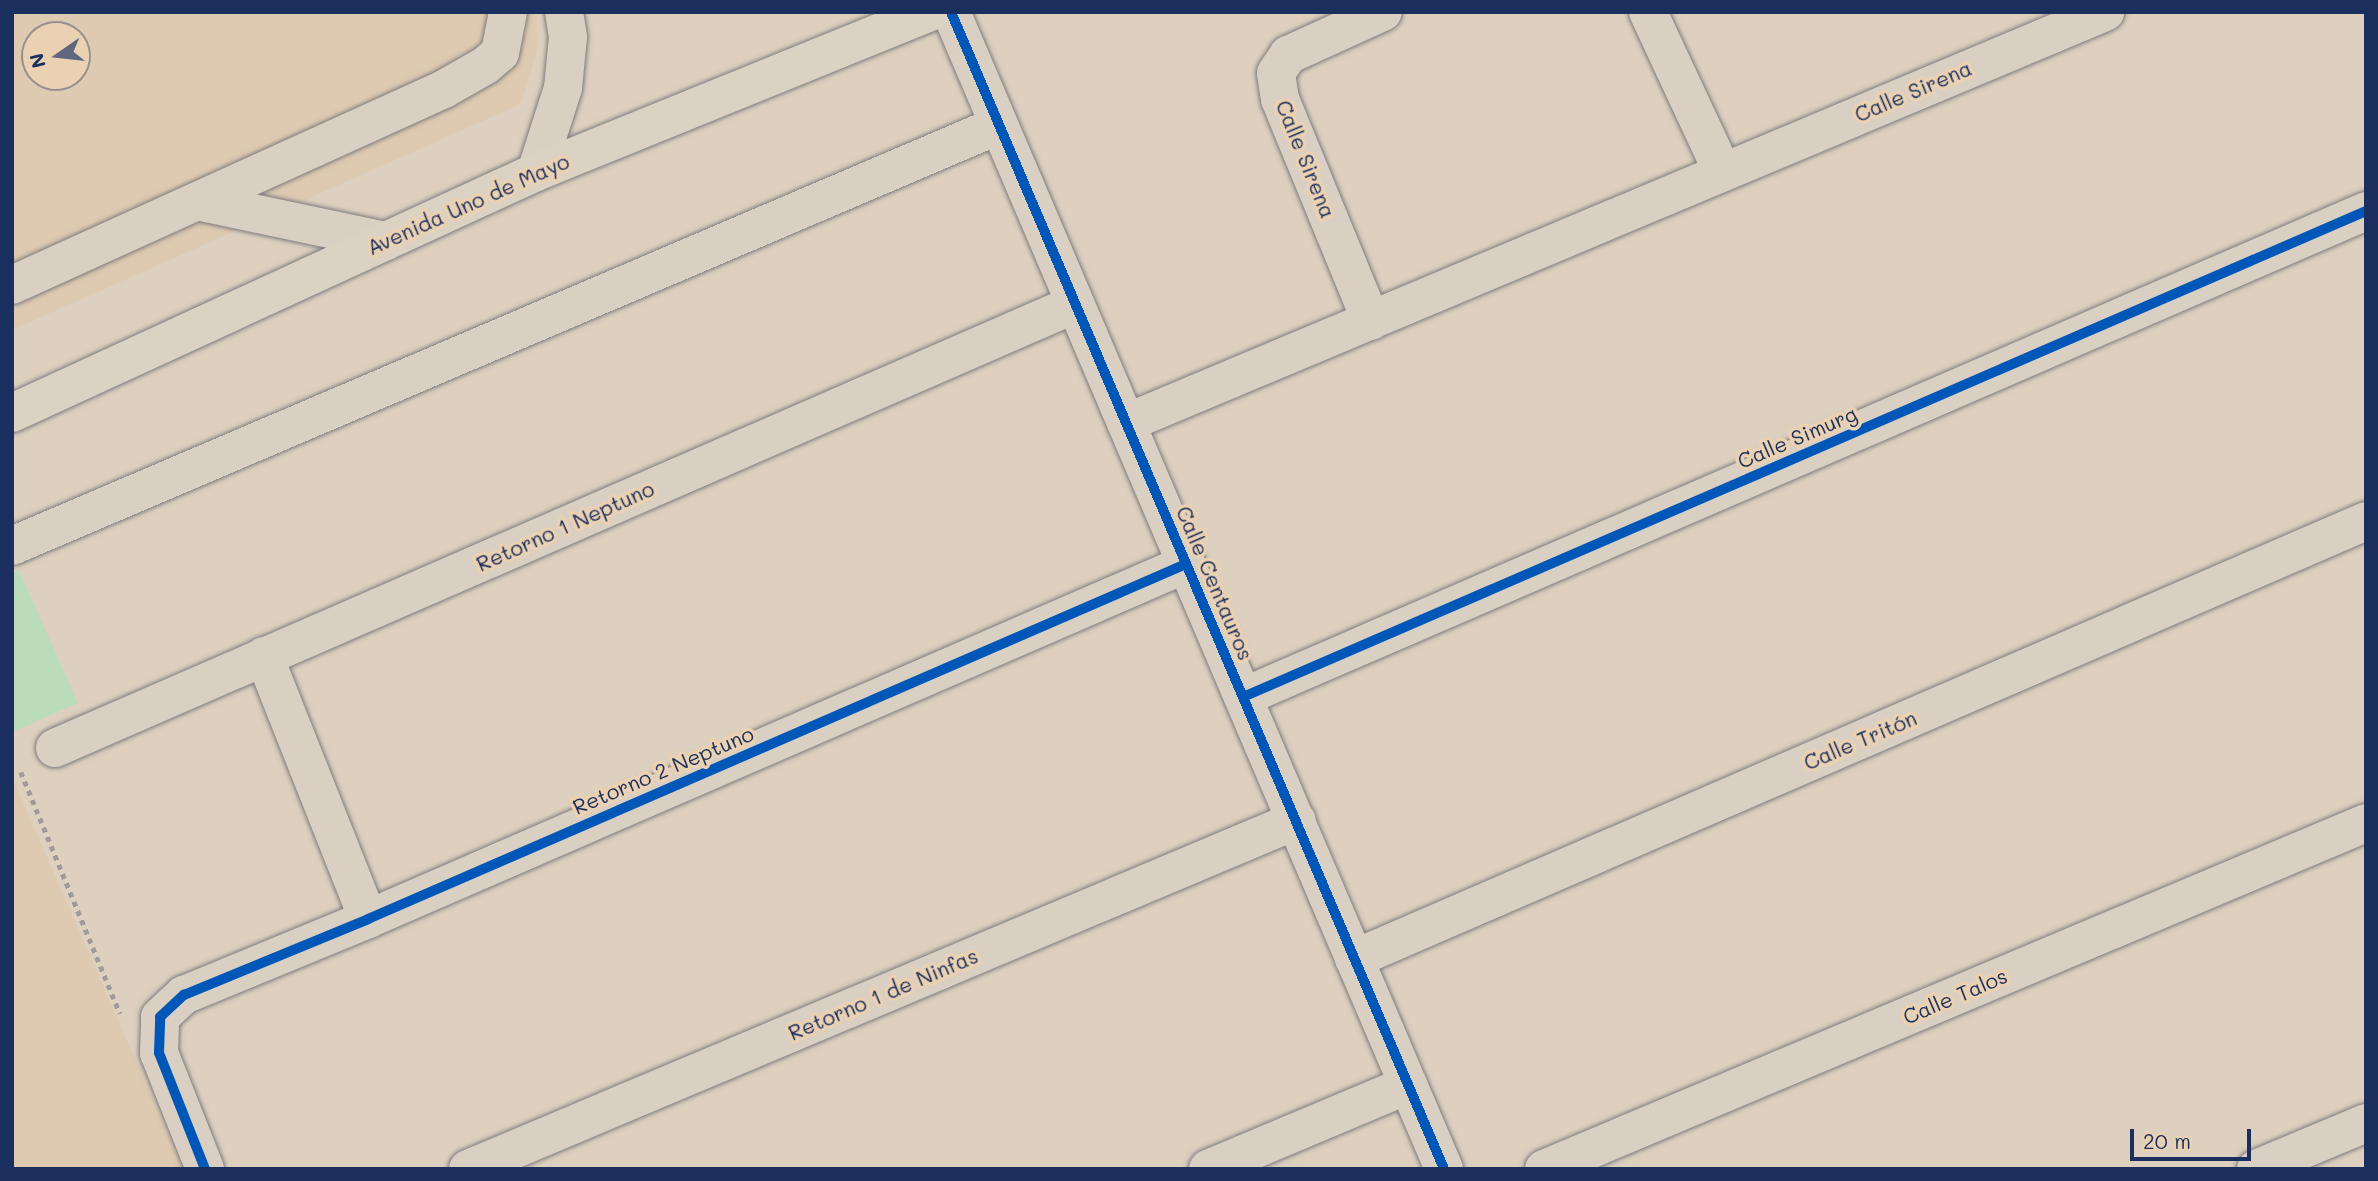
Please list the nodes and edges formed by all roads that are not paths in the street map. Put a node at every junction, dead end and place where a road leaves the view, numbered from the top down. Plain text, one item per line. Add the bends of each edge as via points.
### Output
1 (508, 12) edge
2 (564, 12) edge
3 (931, 12) edge
4 (951, 12) edge
5 (1383, 12) edge
6 (1648, 12) edge
7 (2105, 12) edge
8 (999, 125) junction
9 (1722, 171) junction
10 (536, 172) junction
11 (201, 202) junction
12 (2366, 211) edge
13 (386, 241) junction
14 (12, 285) edge
15 (1075, 304) junction
16 (1371, 321) junction
17 (12, 413) edge
18 (1126, 423) junction
19 (2366, 521) edge
20 (12, 546) edge
21 (1186, 565) junction
22 (264, 656) junction
23 (1243, 697) junction
24 (55, 748) dead end
25 (1297, 820) junction
26 (2366, 823) edge
27 (368, 919) junction
28 (1354, 959) junction
29 (1408, 1085) junction
30 (2366, 1123) edge
31 (205, 1169) edge
32 (468, 1169) edge
33 (1209, 1169) edge
34 (1444, 1169) edge
35 (1544, 1169) edge
36 (2256, 1169) edge

1 - 11 street via 500,52 486,65
2 - 10 street via 568,37 563,88
3 - 10 main road, Avenida Uno de Mayo
4 - 8 street, Calle Centauros
5 - 16 street, Calle Sirena via 1288,55 1276,73 1280,99
6 - 9 street
7 - 9 street, Calle Sirena
8 - 15 street, Calle Centauros
8 - 20 street
9 - 16 street, Calle Sirena
10 - 13 main road, Avenida Uno de Mayo
11 - 13 street
11 - 14 street
12 - 23 street, Calle Simurg
13 - 17 main road, Avenida Uno de Mayo
15 - 18 street, Calle Centauros
15 - 22 street, Retorno 1 Neptuno
16 - 18 street, Calle Sirena
18 - 21 street, Calle Centauros
19 - 28 street, Calle Tritón
21 - 23 street, Calle Centauros
21 - 27 street, Retorno 2 Neptuno
22 - 24 street, Retorno 1 Neptuno
22 - 27 street
23 - 25 street, Calle Centauros
25 - 28 street, Calle Centauros
25 - 32 street, Retorno 1 de Ninfas
26 - 35 street, Calle Talos
27 - 31 street, Retorno 2 Neptuno via 184,995 160,1017 159,1053
28 - 29 street, Calle Centauros
29 - 33 street
29 - 34 street, Calle Centauros
30 - 36 street

